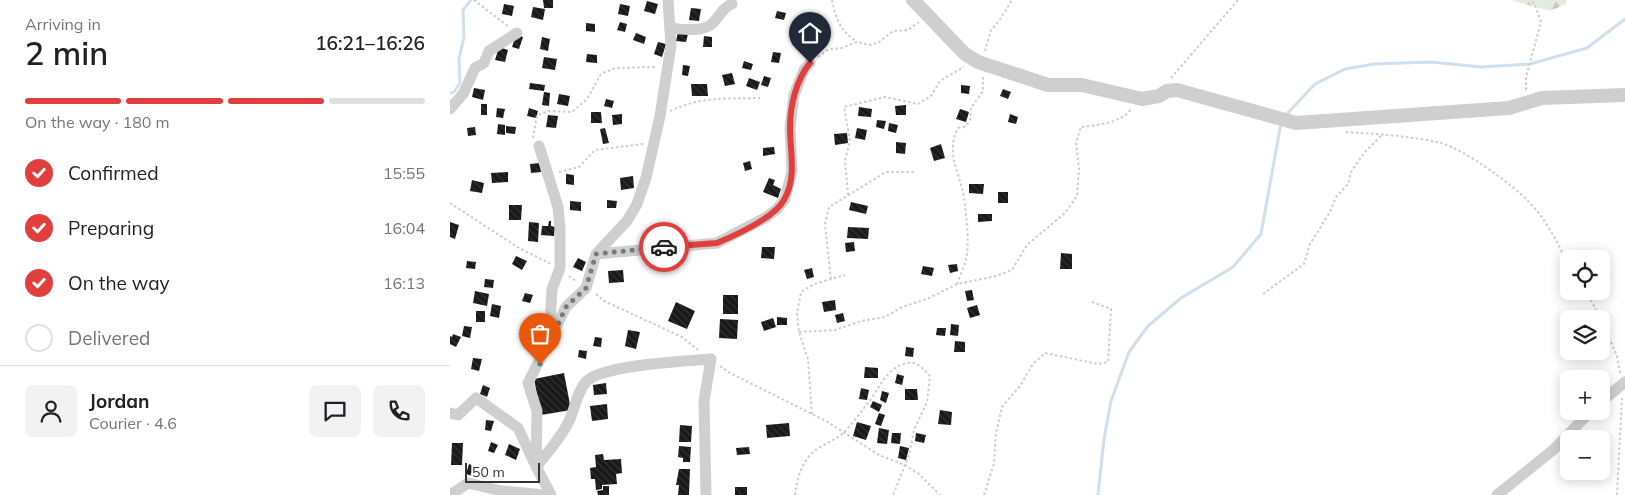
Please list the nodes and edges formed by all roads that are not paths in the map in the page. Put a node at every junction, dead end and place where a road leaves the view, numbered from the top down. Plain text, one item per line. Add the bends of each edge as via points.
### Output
1 (668, 0) edge
2 (913, 0) edge
3 (732, 4) dead end
4 (670, 28) junction
5 (517, 33) road end
6 (810, 63) road end
7 (1625, 95) edge
8 (450, 109) edge
9 (539, 146) road end
10 (596, 254) junction
11 (548, 346) junction
12 (1624, 382) edge
13 (1610, 394) edge
14 (450, 413) edge
15 (1582, 420) edge
16 (536, 467) junction
17 (450, 494) edge
18 (546, 495) edge
19 (550, 495) edge
20 (706, 495) edge
21 (1497, 495) edge

1 - 4 street
2 - 7 street via 965,54 978,62 1048,85 1082,85 1137,98 1177,90 1296,123 1509,108 1542,98
3 - 4 street via 724,8 712,25 692,30
4 - 10 street via 660,116 646,178 628,221
5 - 8 street via 489,51 484,63 474,68 463,94
6 - 10 street via 794,95 790,128 792,171 785,199 777,209 717,243
9 - 11 street via 558,207 560,268 552,289
10 - 11 street via 586,288 566,307
11 - 16 street via 528,383 537,411
12 - 13 street
14 - 16 street via 458,415 476,398 488,404 518,428
15 - 21 street via 1553,450
16 - 19 street
16 - 20 street via 568,424 581,390 591,377 656,363 711,359 704,401
17 - 18 street via 468,484

